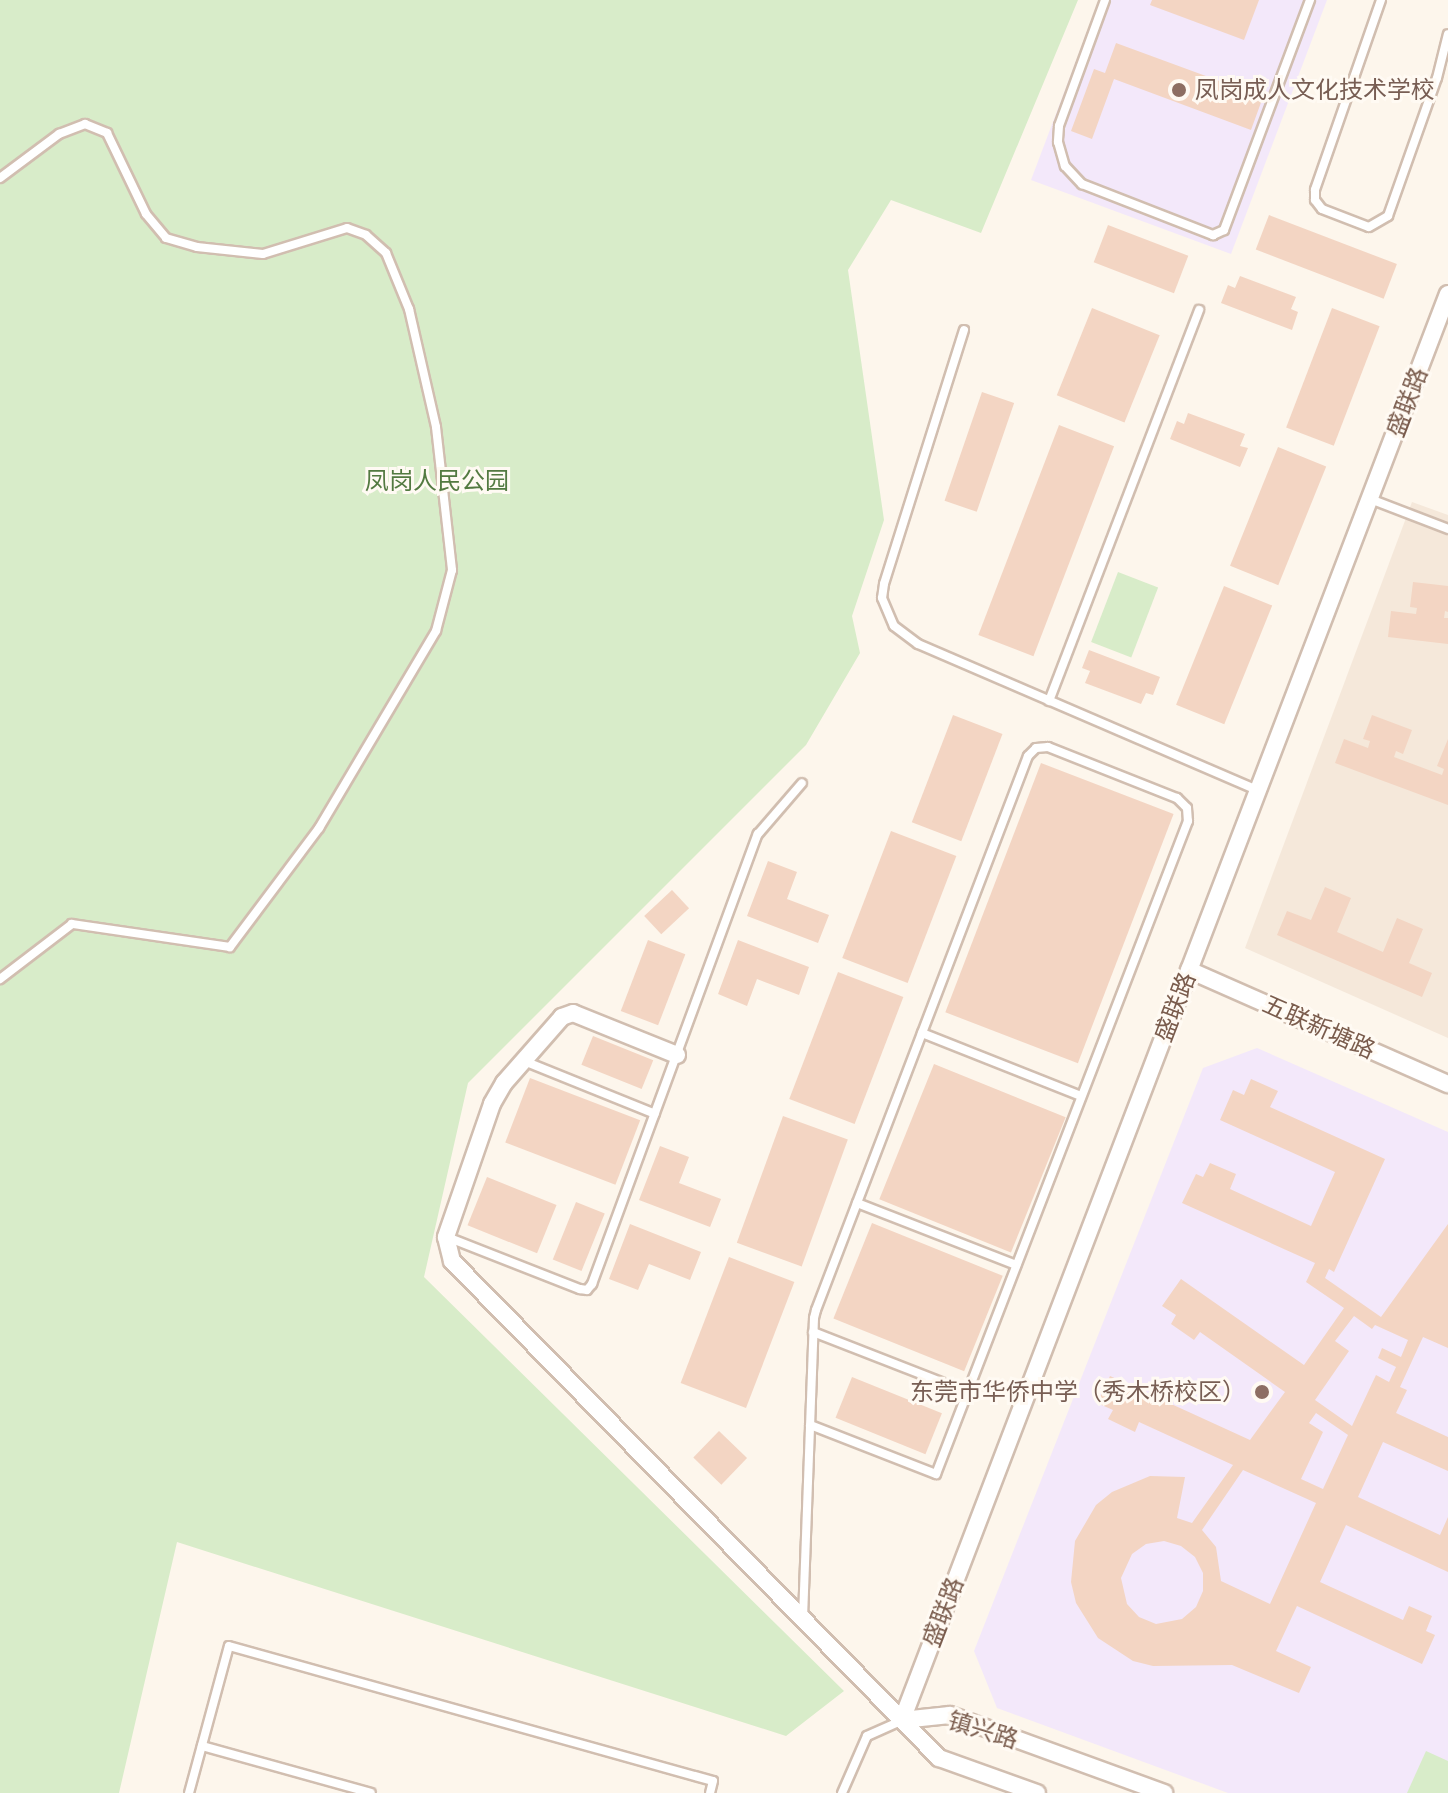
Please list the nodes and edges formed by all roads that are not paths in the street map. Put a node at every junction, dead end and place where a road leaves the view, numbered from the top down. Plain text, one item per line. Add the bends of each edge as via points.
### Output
1 (1105, 0) edge
2 (1310, 0) edge
3 (1381, 0) edge
4 (1448, 34) edge
5 (0, 178) edge
6 (1448, 294) edge
7 (1199, 310) dead end
8 (964, 330) dead end
9 (1370, 499) junction
10 (1448, 529) edge
11 (1049, 701) junction
12 (802, 783) dead end
13 (1258, 790) junction
14 (1189, 970) junction
15 (0, 979) edge
16 (922, 1033) junction
17 (677, 1055) junction
18 (524, 1060) junction
19 (1448, 1084) edge
20 (1081, 1096) junction
21 (655, 1114) junction
22 (857, 1203) junction
23 (446, 1237) junction
24 (1016, 1265) junction
25 (813, 1332) junction
26 (967, 1392) junction
27 (810, 1425) junction
28 (803, 1618) junction
29 (902, 1720) junction
30 (202, 1746) junction
31 (189, 1793) edge
32 (371, 1793) edge
33 (710, 1793) edge
34 (842, 1793) edge
35 (1037, 1793) edge
36 (1164, 1793) edge

1 - 2 lane via 1059,126 1065,166 1082,184 1213,235 1224,230
3 - 4 lane via 1315,190 1322,209 1369,227 1388,216
5 - 15 lane via 59,134 85,124 107,133 146,214 166,238 263,254 347,228 366,235 386,253 409,309 436,427 452,570 436,631 319,828 230,947 72,924
6 - 9 street, 盛联路
7 - 11 lane
8 - 11 lane via 882,598 886,613 904,636
9 - 10 lane
9 - 13 street, 盛联路
11 - 13 lane
12 - 17 lane via 758,834
13 - 14 street, 盛联路
14 - 19 street, 五联新塘路
14 - 29 street, 盛联路
16 - 20 lane
16 - 20 lane via 1028,756 1036,748 1048,747 1177,798 1187,808 1188,821
16 - 22 lane
17 - 18 street via 573,1013 562,1017
17 - 21 lane
18 - 21 lane
18 - 23 street via 492,1104
20 - 24 lane
21 - 23 lane via 587,1290
22 - 24 lane
22 - 25 lane via 816,1310
23 - 28 street via 452,1261
24 - 26 lane
25 - 26 lane
25 - 27 lane
26 - 27 lane via 936,1474
27 - 28 lane
28 - 29 street
29 - 34 lane via 867,1736
29 - 35 street, 镇兴路 via 939,1758
29 - 36 street, 镇兴路 via 950,1715
30 - 31 lane
30 - 32 lane
30 - 33 lane via 229,1646 713,1781

